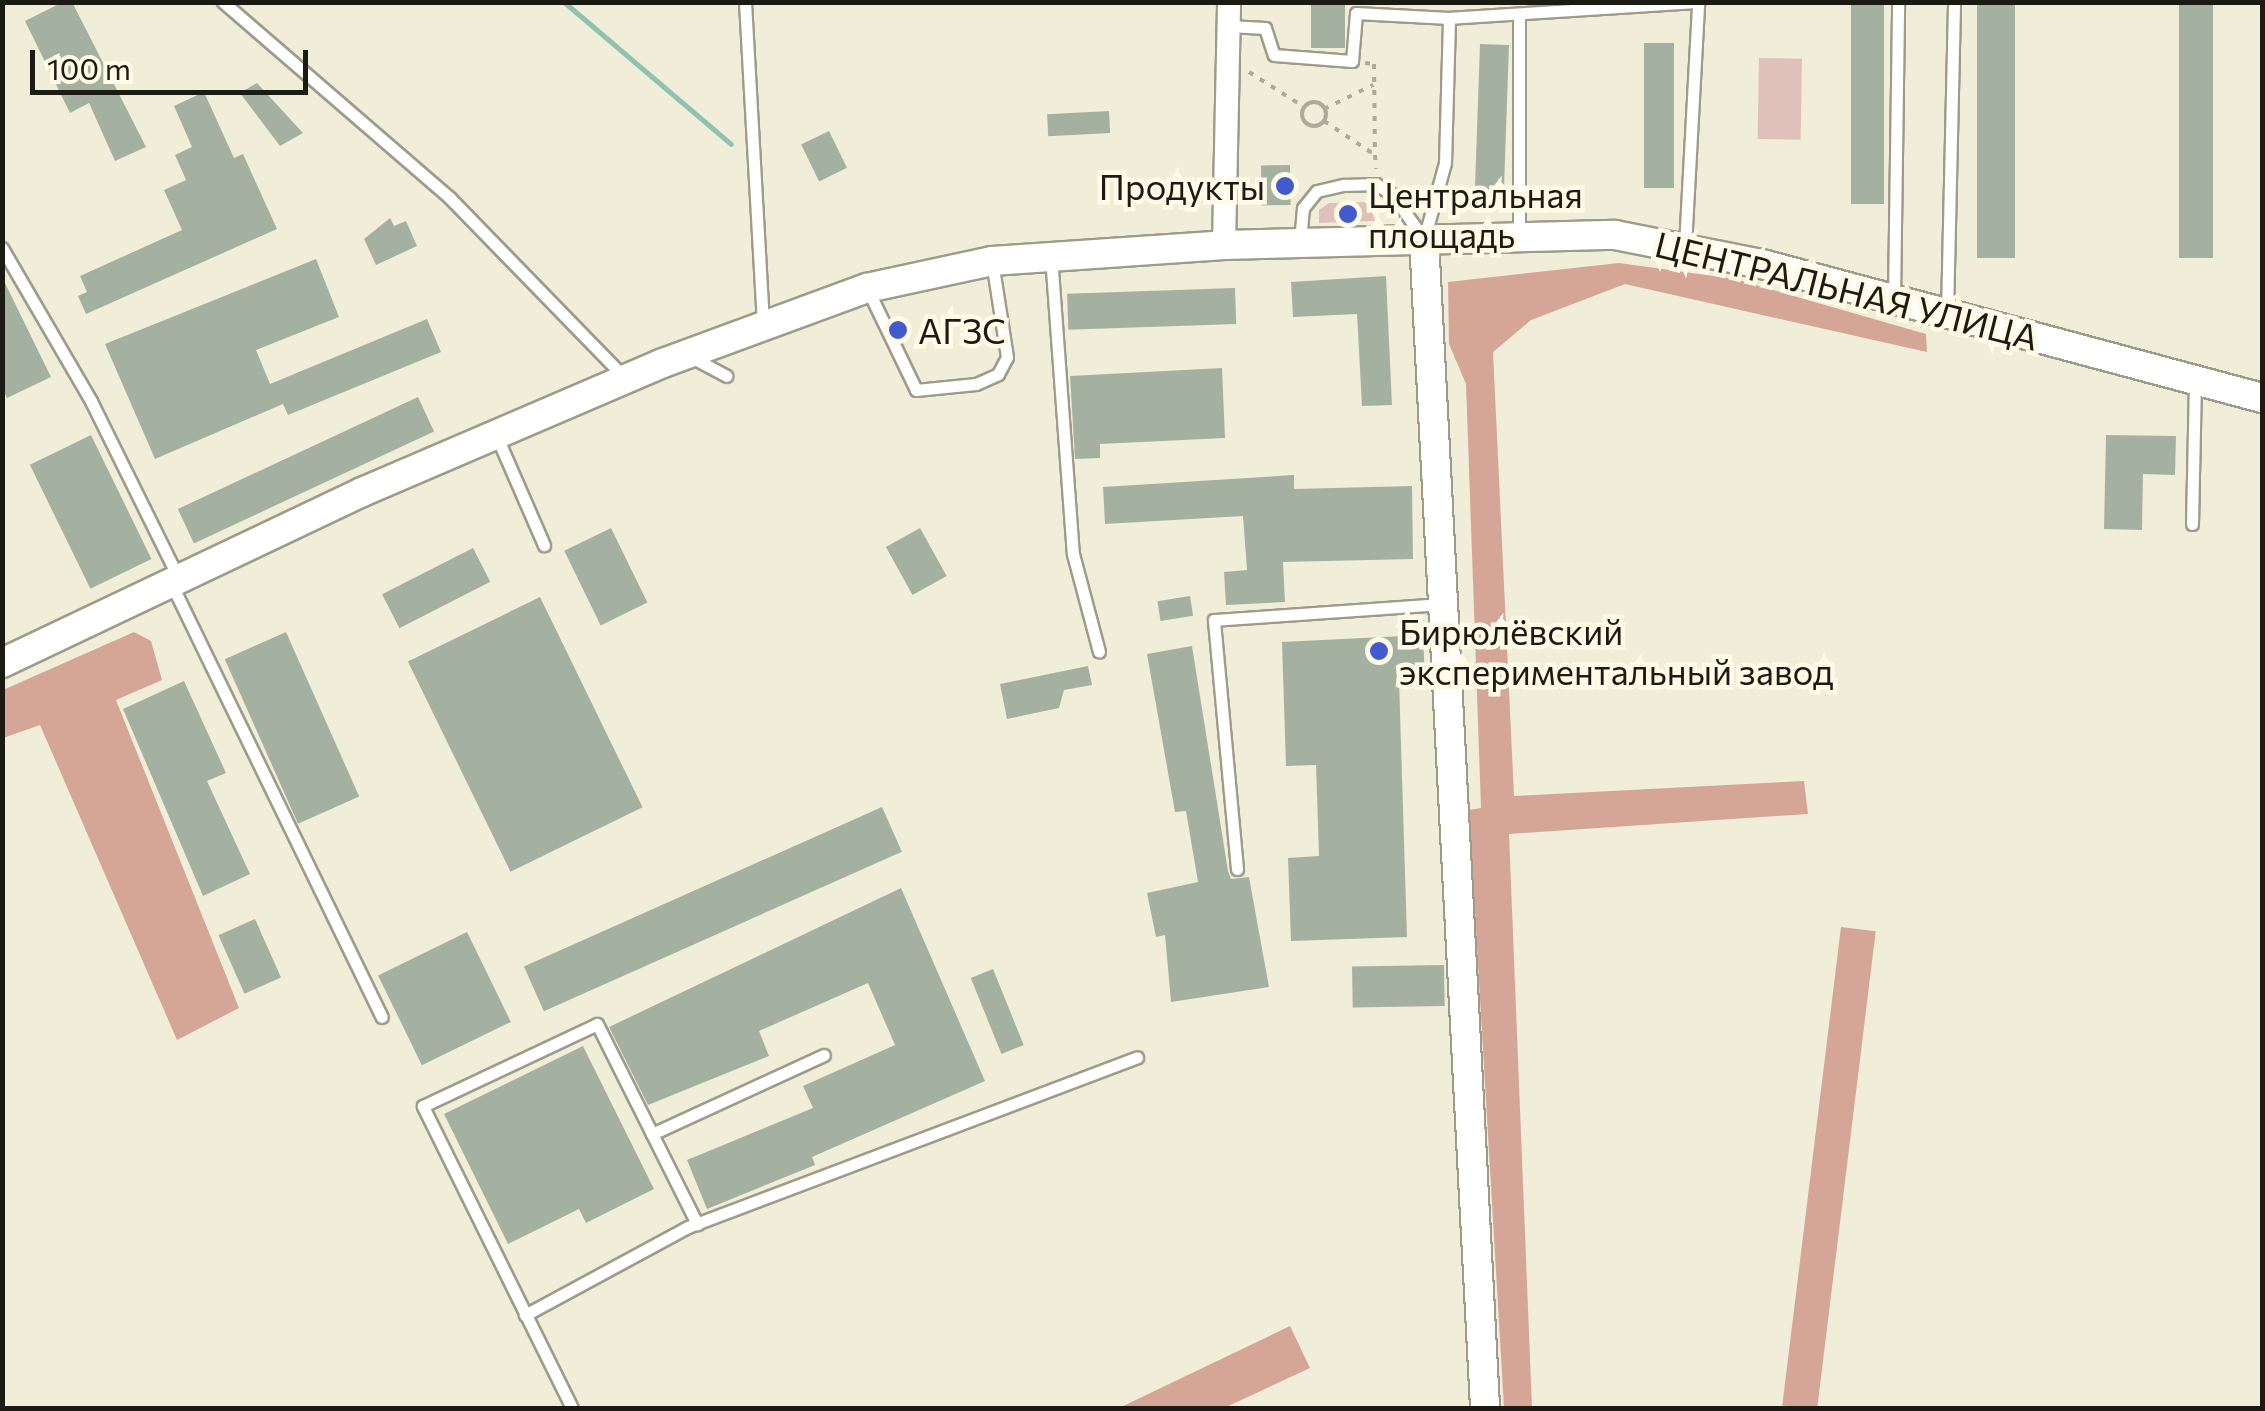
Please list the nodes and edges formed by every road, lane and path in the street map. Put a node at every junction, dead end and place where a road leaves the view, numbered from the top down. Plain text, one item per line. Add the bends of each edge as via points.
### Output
1 (223, 2) edge
2 (746, 2) edge
3 (1898, 2) edge
4 (1954, 2) edge
5 (1698, 3) edge
6 (1229, 14) edge
7 (1519, 14) junction
8 (1449, 18) junction
9 (1228, 59) junction
10 (1352, 61) junction
11 (1373, 85) junction
12 (1304, 107) junction
13 (1324, 109) junction
14 (1324, 121) junction
15 (1375, 156) junction
16 (1376, 184) junction
17 (1520, 237) junction
18 (1424, 239) junction
19 (1300, 243) junction
20 (1224, 246) junction
21 (1685, 246) junction
22 (2, 248) edge
23 (1051, 256) junction
24 (992, 261) junction
25 (868, 288) junction
26 (1894, 299) junction
27 (1947, 313) junction
28 (764, 324) junction
29 (686, 354) junction
30 (726, 376) dead end
31 (626, 380) junction
32 (2195, 381) junction
33 (2262, 398) edge
34 (497, 438) junction
35 (2192, 524) dead end
36 (544, 546) dead end
37 (174, 579) junction
38 (1443, 604) junction
39 (1099, 652) dead end
40 (2, 663) edge
41 (1238, 869) dead end
42 (382, 1017) dead end
43 (824, 1055) dead end
44 (1137, 1057) dead end
45 (652, 1134) junction
46 (697, 1224) junction
47 (526, 1315) junction
48 (572, 1408) edge
49 (1484, 1408) edge

1 - 31 lane via 450,198
2 - 28 lane
3 - 26 lane
4 - 27 lane
5 - 7 lane
5 - 21 lane
6 - 9 street
6 - 10 lane via 1265,28 1274,54
7 - 8 lane
7 - 17 lane
8 - 10 lane via 1356,13
8 - 18 lane via 1445,163
9 - 12 path
9 - 20 street
10 - 11 path via 1374,64
11 - 13 path
11 - 15 path
12 - 13 path via 1312,102
12 - 14 path via 1307,124
13 - 14 path
14 - 15 path
15 - 16 path
16 - 18 lane via 1410,211
16 - 19 lane via 1317,192 1303,208
17 - 18 street, ЦЕНТРАЛЬНАЯ УЛИЦА
17 - 21 street, ЦЕНТРАЛЬНАЯ УЛИЦА via 1616,235
18 - 19 street, ЦЕНТРАЛЬНАЯ УЛИЦА
18 - 38 street
19 - 20 street, ЦЕНТРАЛЬНАЯ УЛИЦА
20 - 23 street, ЦЕНТРАЛЬНАЯ УЛИЦА
21 - 26 street, ЦЕНТРАЛЬНАЯ УЛИЦА
22 - 37 lane via 92,401
23 - 24 street, ЦЕНТРАЛЬНАЯ УЛИЦА
23 - 39 lane via 1072,554
24 - 25 street, ЦЕНТРАЛЬНАЯ УЛИЦА
24 - 25 lane via 1008,357 998,374 976,384 916,390
25 - 28 street, ЦЕНТРАЛЬНАЯ УЛИЦА
26 - 27 street, ЦЕНТРАЛЬНАЯ УЛИЦА
27 - 32 street, ЦЕНТРАЛЬНАЯ УЛИЦА
28 - 29 street, ЦЕНТРАЛЬНАЯ УЛИЦА
29 - 30 lane
29 - 31 street, ЦЕНТРАЛЬНАЯ УЛИЦА
31 - 34 street, ЦЕНТРАЛЬНАЯ УЛИЦА
32 - 33 street, ЦЕНТРАЛЬНАЯ УЛИЦА
32 - 35 lane
34 - 36 lane
34 - 37 street, ЦЕНТРАЛЬНАЯ УЛИЦА
37 - 40 street, ЦЕНТРАЛЬНАЯ УЛИЦА
37 - 42 lane
38 - 41 lane via 1214,620
38 - 49 street
43 - 45 lane
44 - 46 lane
45 - 46 lane
45 - 47 lane via 597,1024 423,1106
46 - 47 lane
47 - 48 lane

